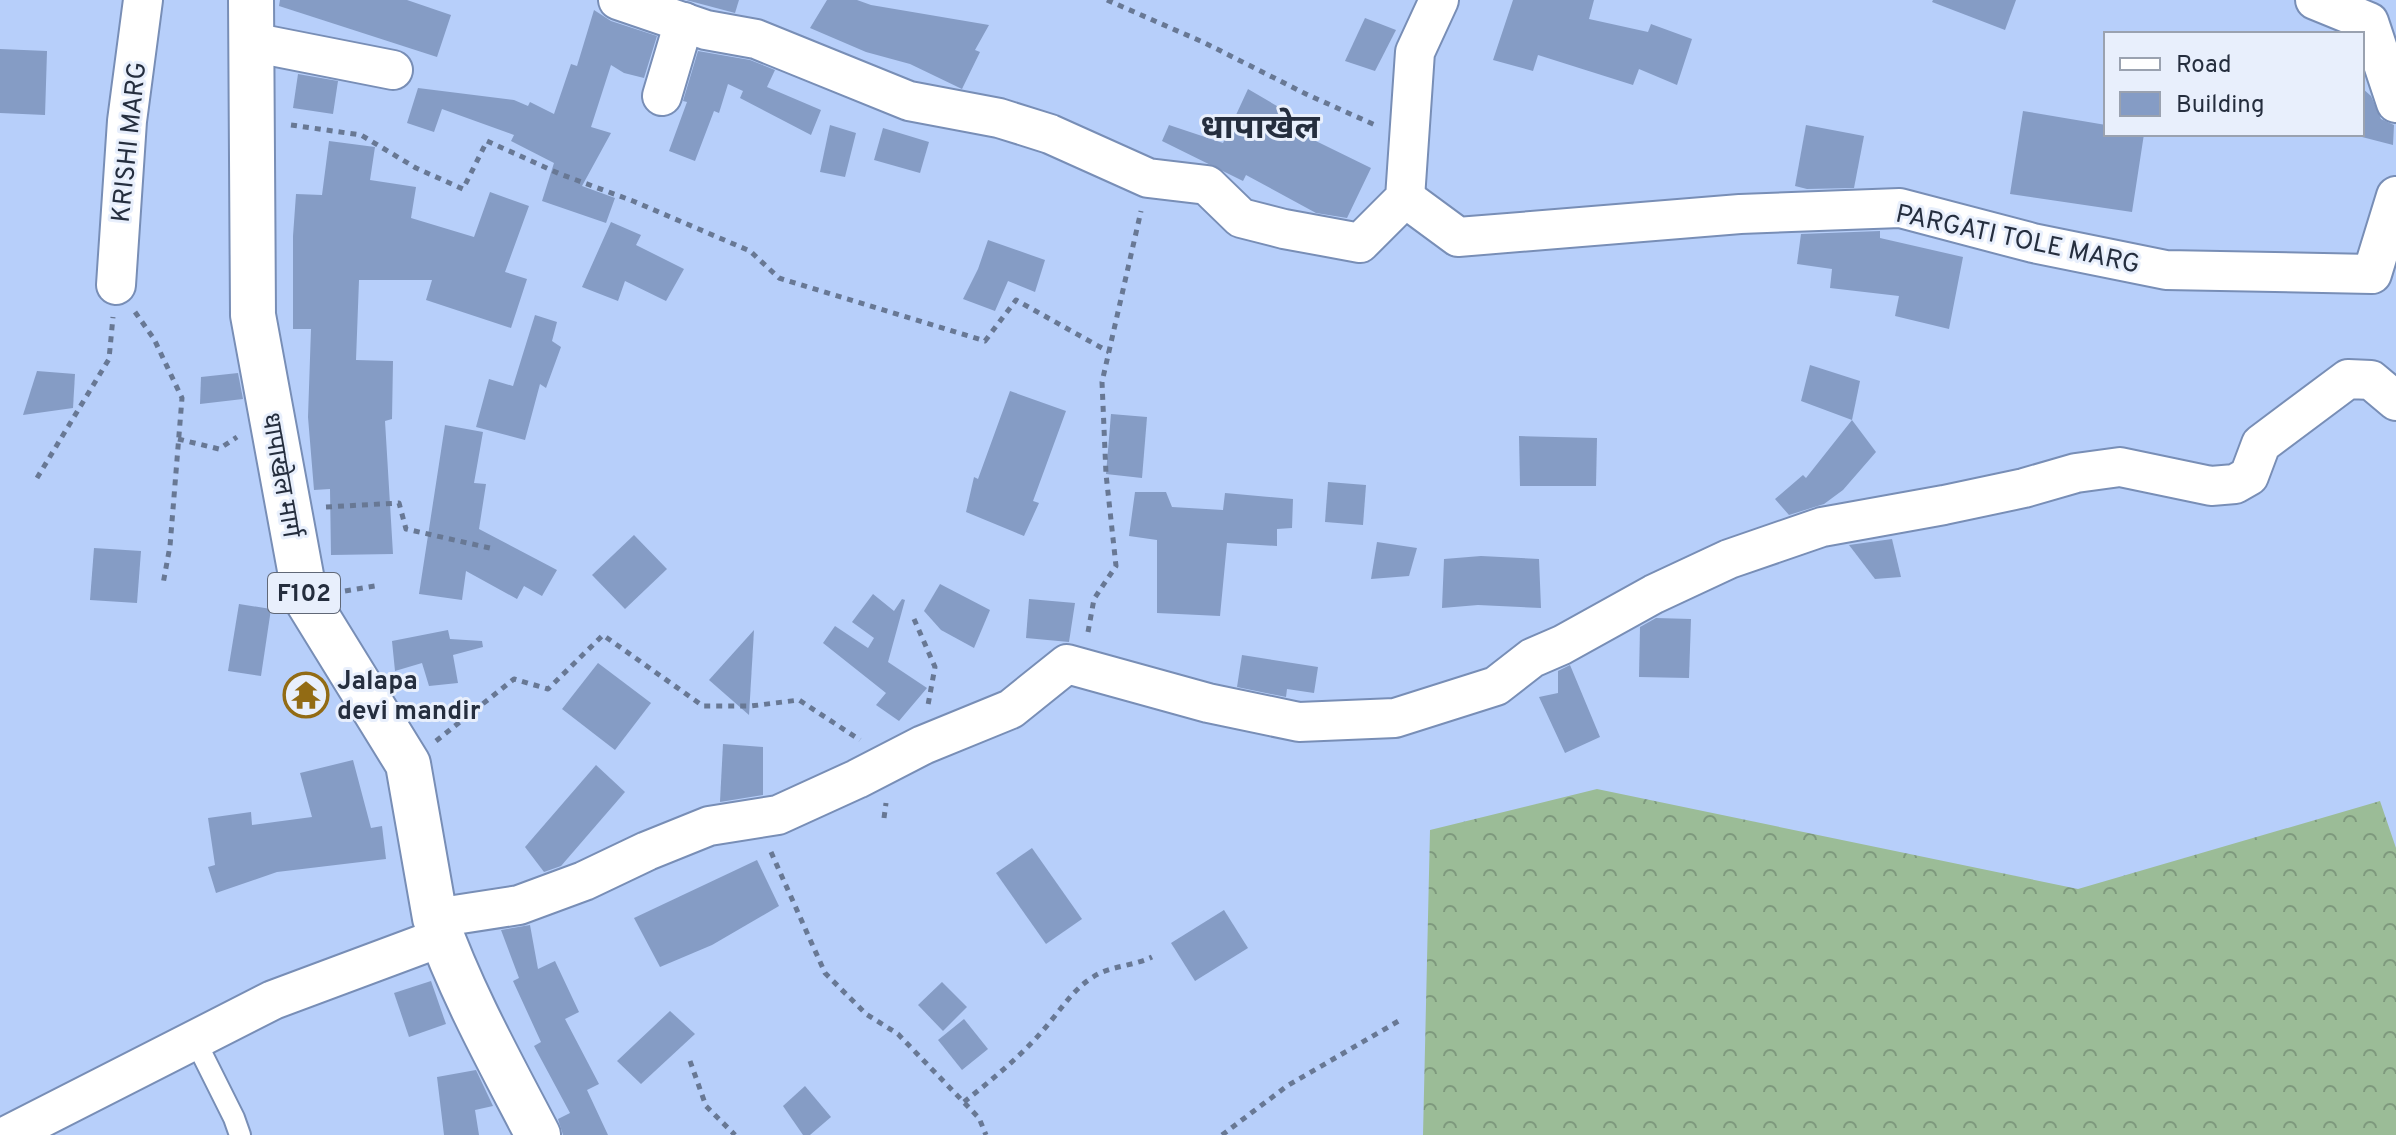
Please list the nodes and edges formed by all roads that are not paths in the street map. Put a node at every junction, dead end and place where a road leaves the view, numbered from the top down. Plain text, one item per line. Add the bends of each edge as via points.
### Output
1 (143, 0) edge
2 (1439, 0) edge
3 (2315, 0) edge
4 (631, 2) edge
5 (251, 21) edge
6 (684, 22) junction
7 (393, 70) dead end
8 (662, 96) dead end
9 (2396, 103) edge
10 (2396, 196) edge
11 (1405, 198) junction
12 (116, 285) road end
13 (2396, 401) edge
14 (438, 928) junction
15 (195, 1040) junction
16 (8, 1135) edge
17 (240, 1135) edge
18 (538, 1135) edge

1 - 12 street, KRISHI MARG via 127,121
2 - 11 street via 1415,52
3 - 9 street via 2369,22
4 - 6 street
5 - 7 street
5 - 14 main road, धापाखेल मार्ग / F102 via 253,315 305,597 408,764
6 - 8 street
6 - 11 street via 756,39 909,101 1050,134 1148,178 1207,185 1241,218 1284,229 1360,243
10 - 11 street, PARGATI TOLE MARG via 2372,274 2166,270 1900,208 1740,214 1458,237
13 - 14 street via 2371,380 2348,379 2261,444 2249,476 2235,484 2211,486 2120,467 1822,527 1729,559 1654,594 1532,658 1496,686 1395,718 1299,722 1067,664 1011,709 778,815 709,826 584,881
14 - 15 street
14 - 18 main road, धापाखेल मार्ग / F102 via 476,1018
15 - 16 street
15 - 17 lane

